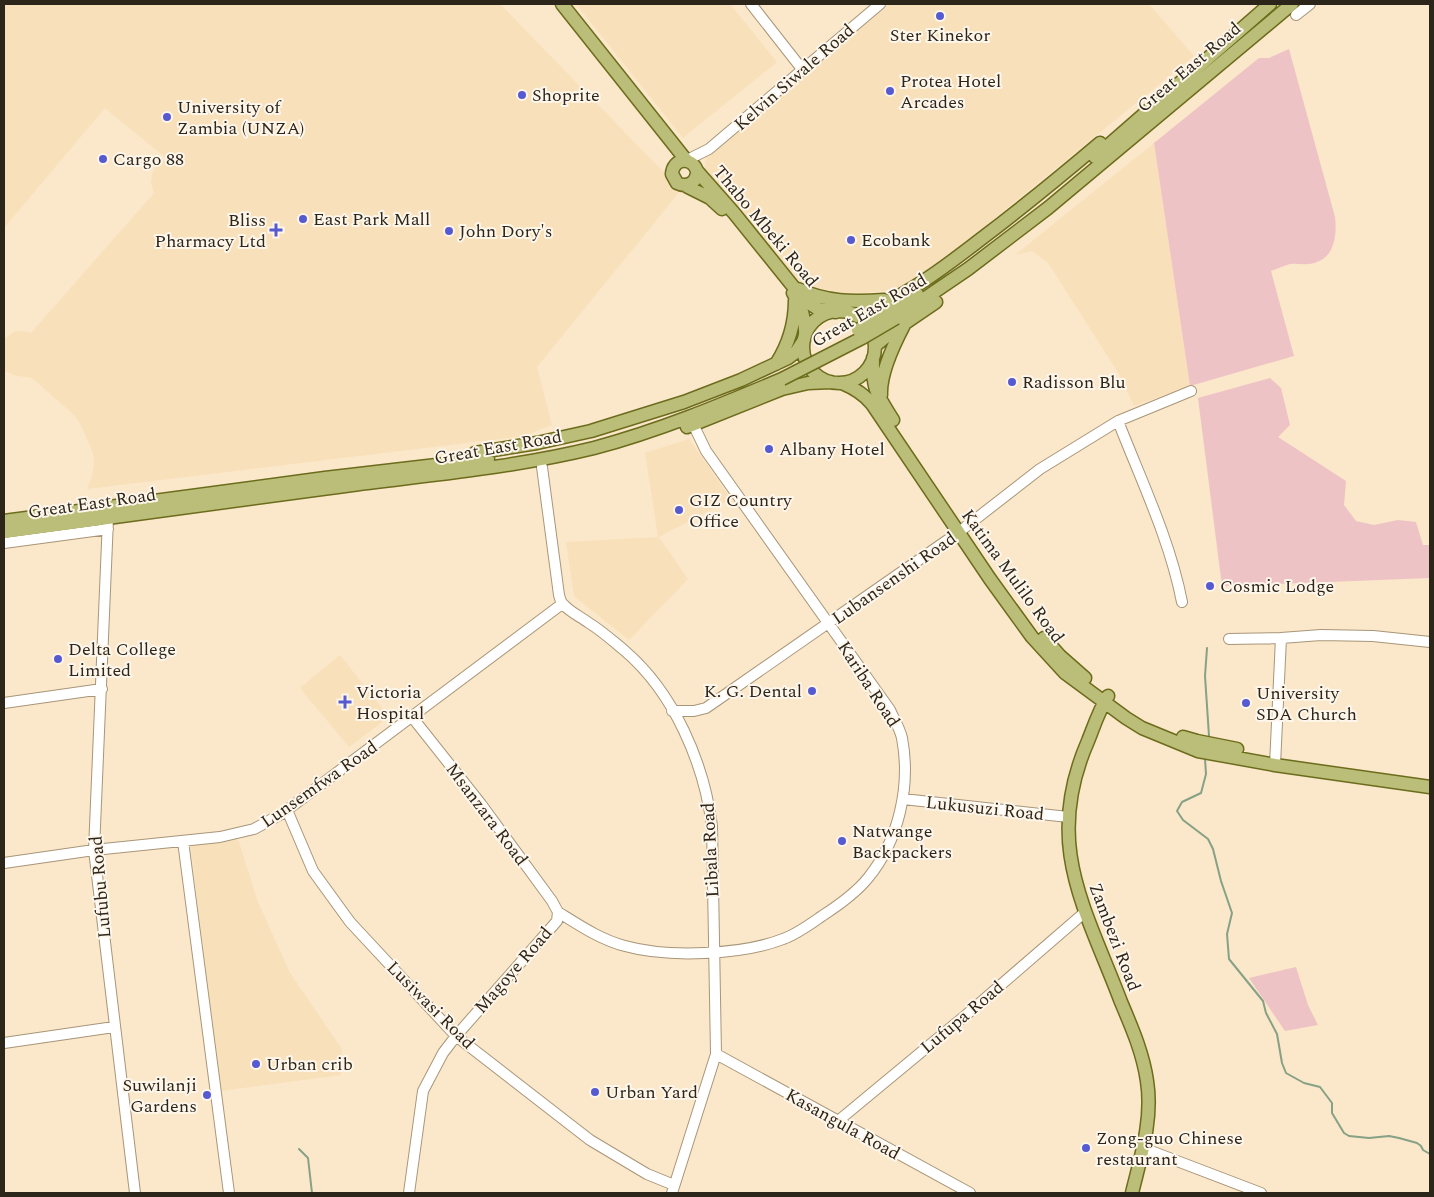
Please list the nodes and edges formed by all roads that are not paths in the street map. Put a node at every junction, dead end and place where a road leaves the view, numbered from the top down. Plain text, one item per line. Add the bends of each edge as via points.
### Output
1 (562, 4) edge
2 (751, 4) edge
3 (880, 4) edge
4 (1270, 4) edge
5 (1310, 4) edge
6 (1294, 9) edge
7 (802, 69) junction
8 (644, 106) junction
9 (692, 165) junction
10 (672, 169) junction
11 (684, 185) junction
12 (795, 291) junction
13 (836, 312) junction
14 (895, 313) junction
15 (854, 315) junction
16 (804, 338) junction
17 (874, 352) junction
18 (779, 371) junction
19 (837, 383) junction
20 (1191, 391) dead end
21 (881, 400) junction
22 (1118, 421) junction
23 (694, 424) junction
24 (542, 466) junction
25 (422, 472) junction
26 (4, 521) edge
27 (108, 524) junction
28 (963, 529) junction
29 (4, 532) edge
30 (4, 543) edge
31 (1182, 602) dead end
32 (562, 604) junction
33 (829, 623) junction
34 (1281, 638) junction
35 (1229, 639) dead end
36 (1430, 642) edge
37 (102, 689) junction
38 (1106, 699) junction
39 (4, 702) edge
40 (672, 711) junction
41 (412, 717) junction
42 (1275, 761) junction
43 (1430, 779) edge
44 (1430, 787) edge
45 (903, 799) junction
46 (287, 810) junction
47 (1068, 817) junction
48 (183, 841) junction
49 (94, 850) junction
50 (4, 863) edge
51 (558, 912) junction
52 (1084, 912) junction
53 (714, 952) junction
54 (114, 1027) junction
55 (456, 1036) junction
56 (4, 1043) edge
57 (716, 1054) junction
58 (838, 1120) junction
59 (1144, 1148) junction
60 (673, 1189) edge
61 (135, 1193) edge
62 (229, 1193) edge
63 (409, 1193) edge
64 (970, 1193) edge
65 (1132, 1193) edge
66 (1261, 1193) edge

1 - 8 main road, Thabo Mbeki Road
2 - 7 street
3 - 7 street, Kelvin Siwale Road
4 - 14 main road, Great East Road via 1043,201
5 - 6 street
6 - 14 main road, Great East Road via 1261,29 1048,208 968,269
7 - 9 street, Kelvin Siwale Road
8 - 9 main road, Thabo Mbeki Road
8 - 10 main road, Thabo Mbeki Road via 668,149
9 - 10 main road via 679,161
9 - 11 main road, Thabo Mbeki Road via 696,179
9 - 12 main road, Thabo Mbeki Road
10 - 11 main road, Thabo Mbeki Road via 674,179
11 - 12 main road, Thabo Mbeki Road via 710,198 721,208
12 - 13 main road, Thabo Mbeki Road via 818,309
12 - 14 main road via 828,299 866,301
12 - 16 main road, Thabo Mbeki Road via 806,327
12 - 18 main road via 792,331
13 - 15 main road
13 - 16 main road via 817,319
14 - 15 main road, Great East Road via 870,310
14 - 17 main road, Great East Road via 888,334
14 - 18 main road, Great East Road, bridge
14 - 21 main road
15 - 17 main road via 869,327
16 - 18 main road, Great East Road
16 - 19 main road via 803,352 807,364 820,378
17 - 19 main road via 864,373 854,380
17 - 21 main road, Katima Mulilo Road via 874,385
18 - 25 main road, Great East Road via 632,428 592,439
19 - 23 main road, Great East Road via 782,389
19 - 28 main road, Katima Mulilo Road via 866,396
20 - 22 street, Lubansenshi Road
21 - 28 main road, Katima Mulilo Road
22 - 28 street, Lubansenshi Road via 1040,469
22 - 31 street via 1155,514
23 - 24 main road, Great East Road via 636,444
23 - 33 street, Kariba Road via 706,451
24 - 25 main road, Great East Road via 452,479
24 - 32 street
25 - 26 main road, Great East Road via 324,478
25 - 27 main road, Great East Road
27 - 29 main road, Great East Road
27 - 30 street
27 - 37 street, Lufubu Road
28 - 33 street, Lubansenshi Road
28 - 38 main road, Katima Mulilo Road via 1032,637 1066,673
32 - 40 street, Libala Road via 627,653 665,696
32 - 41 street, Lunsemfwa Road
33 - 40 street, Lubansenshi Road via 706,708
33 - 45 street, Kariba Road via 890,710 902,737
34 - 35 street
34 - 36 street via 1364,636
34 - 42 street
37 - 39 street
37 - 49 street, Lufubu Road
38 - 42 main road, Katima Mulilo Road via 1142,728 1198,751
38 - 47 main road, Zambezi Road via 1076,772
40 - 53 street, Libala Road via 700,770 708,800 712,826
41 - 46 street, Lunsemfwa Road
41 - 51 street, Msanzara Road via 481,804
42 - 43 main road, Katima Mulilo Road
42 - 44 main road, Katima Mulilo Road
45 - 47 street, Lukusuzi Road
45 - 53 street, Kariba Road via 894,834 882,858 868,879 844,901 783,939 745,949
46 - 48 street, Lunsemfwa Road via 254,829
46 - 55 street, Lusiwasi Road via 314,871 350,922
47 - 52 main road, Zambezi Road via 1072,868
48 - 49 street, Lunsemfwa Road
48 - 62 street
49 - 50 street, Lunsemfwa Road
49 - 54 street, Lufubu Road
51 - 53 street, Kariba Road via 595,934 626,947 671,953
51 - 55 street, Magoye Road via 557,921
52 - 58 street, Lufupa Road
52 - 59 main road, Zambezi Road via 1144,1065 1149,1101
53 - 57 street, Libala Road
54 - 56 street
54 - 61 street, Lufubu Road
55 - 60 street, Lusiwasi Road via 590,1140
55 - 63 street, Magoye Road via 423,1091
57 - 58 street, Kasangula Road
57 - 60 street, Libala Road
58 - 64 street, Kasangula Road
59 - 65 main road, Zambezi Road
59 - 66 street

